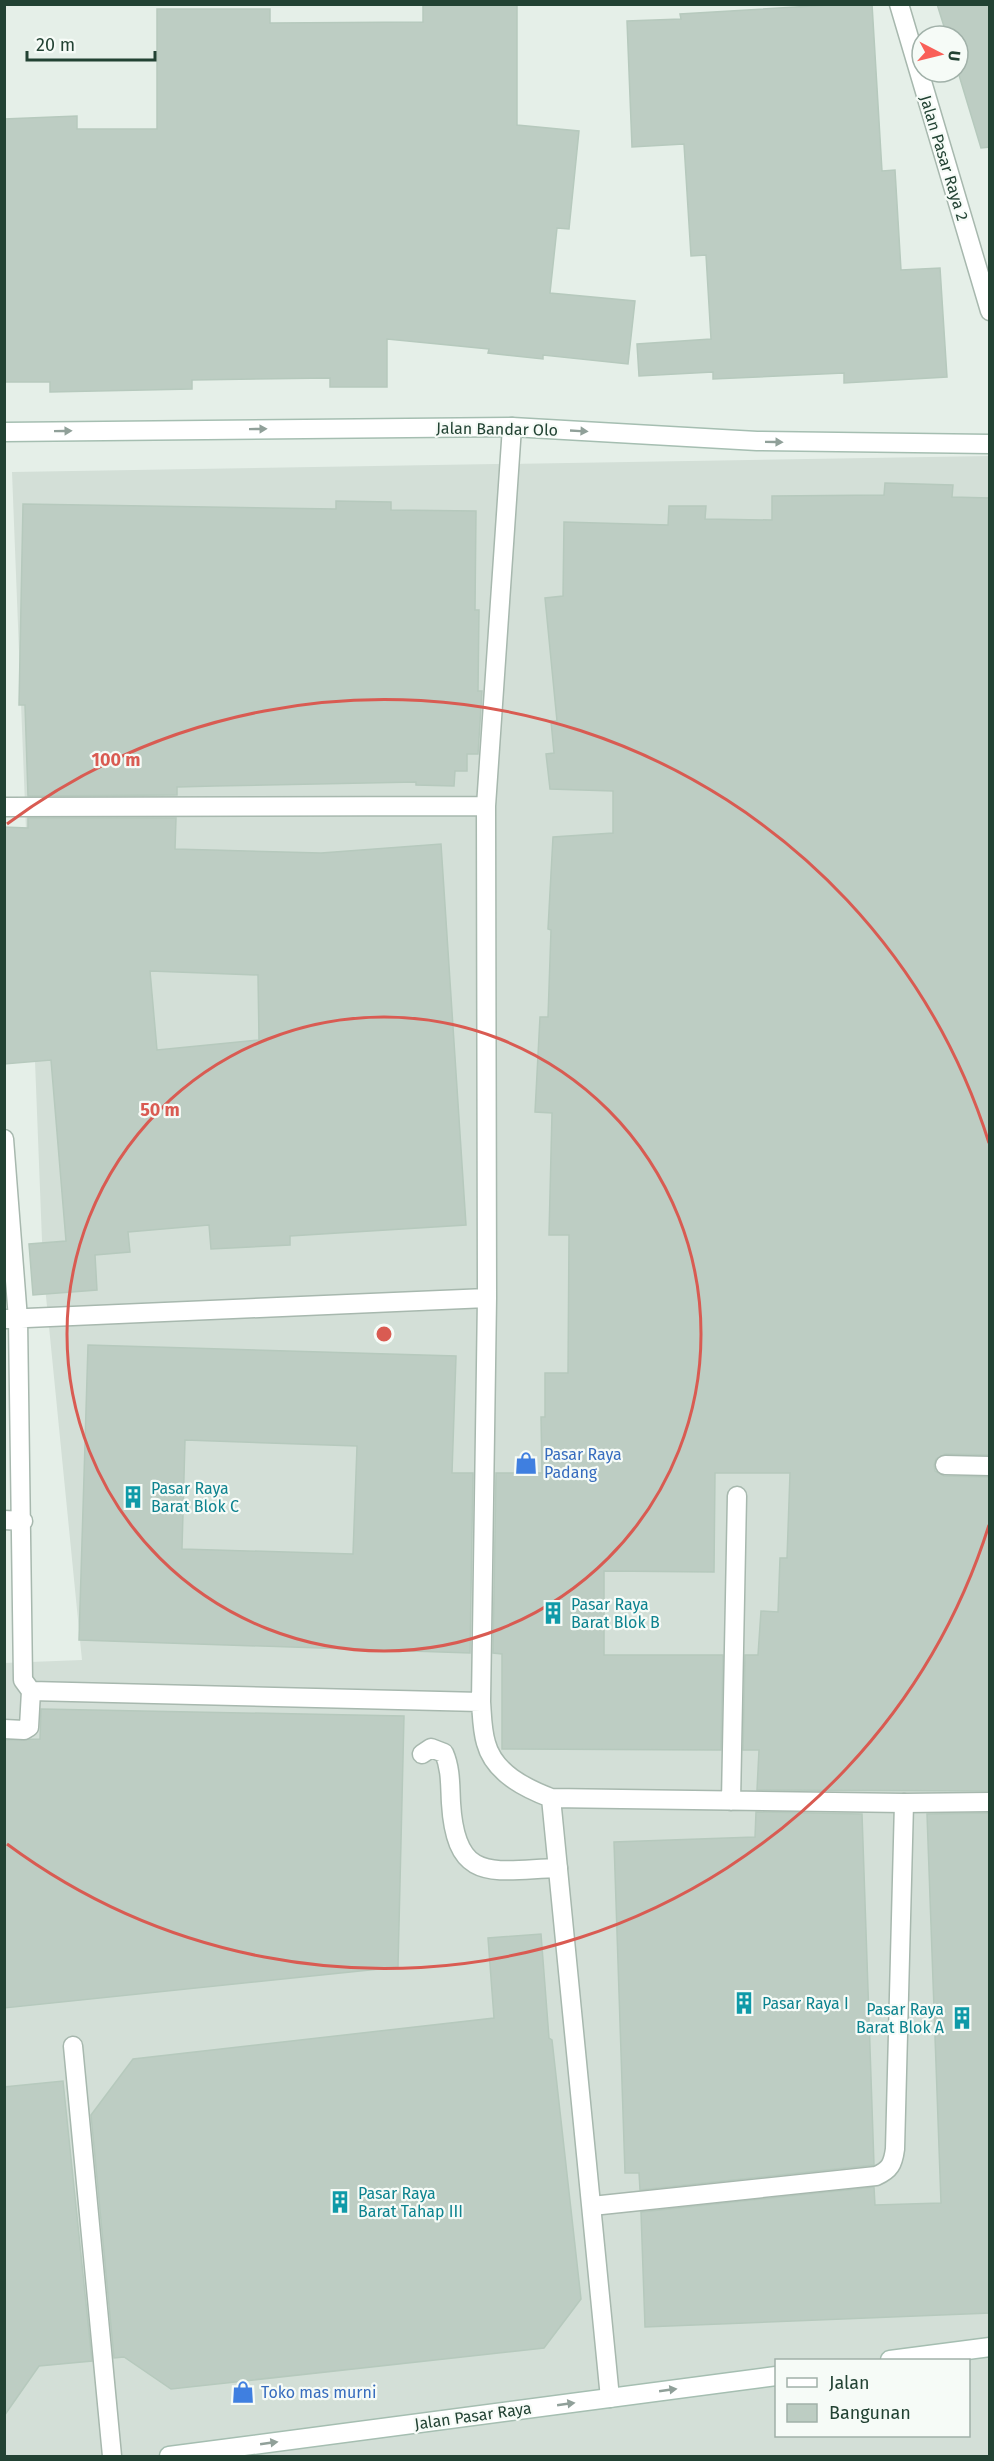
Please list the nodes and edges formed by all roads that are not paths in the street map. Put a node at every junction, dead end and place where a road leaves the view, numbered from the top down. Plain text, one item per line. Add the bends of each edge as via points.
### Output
1 (899, 4) edge
2 (990, 311) edge
3 (512, 427) junction
4 (4, 432) edge
5 (990, 444) edge
6 (486, 806) junction
7 (4, 807) edge
8 (4, 1139) edge
9 (487, 1298) junction
10 (11, 1319) edge
11 (945, 1465) dead end
12 (990, 1466) edge
13 (737, 1496) dead end
14 (14, 1521) edge
15 (32, 1690) junction
16 (481, 1702) junction
17 (4, 1729) edge
18 (422, 1754) dead end
19 (551, 1798) junction
20 (731, 1801) junction
21 (990, 1802) edge
22 (904, 1803) junction
23 (558, 1868) junction
24 (73, 2046) dead end
25 (591, 2206) junction
26 (990, 2347) edge
27 (904, 2359) edge
28 (775, 2376) edge
29 (610, 2398) junction
30 (112, 2457) edge
31 (170, 2457) edge

1 - 2 street, Jalan Pasar Raya 2
4 -> 3 street, Jalan Bandar Olo
3 -> 5 street, Jalan Bandar Olo via 757,441
3 - 6 street
6 - 7 street
6 - 9 street
8 - 10 street
9 - 10 street
9 - 16 street
10 - 14 street
11 - 12 street
13 - 20 street
14 - 15 street via 23,1680
15 - 16 street
15 - 17 street via 29,1727
16 - 19 street via 486,1744 498,1767
18 - 23 street via 431,1748 444,1753 449,1765 453,1832 469,1861 494,1870
19 - 20 street
19 - 23 street
20 - 22 street
21 - 22 street
22 - 25 street via 895,2149 888,2171 876,2176
23 - 25 street
24 - 30 street
25 - 29 street
26 - 27 street
29 -> 28 street, Jalan Pasar Raya
31 -> 29 street, Jalan Pasar Raya

